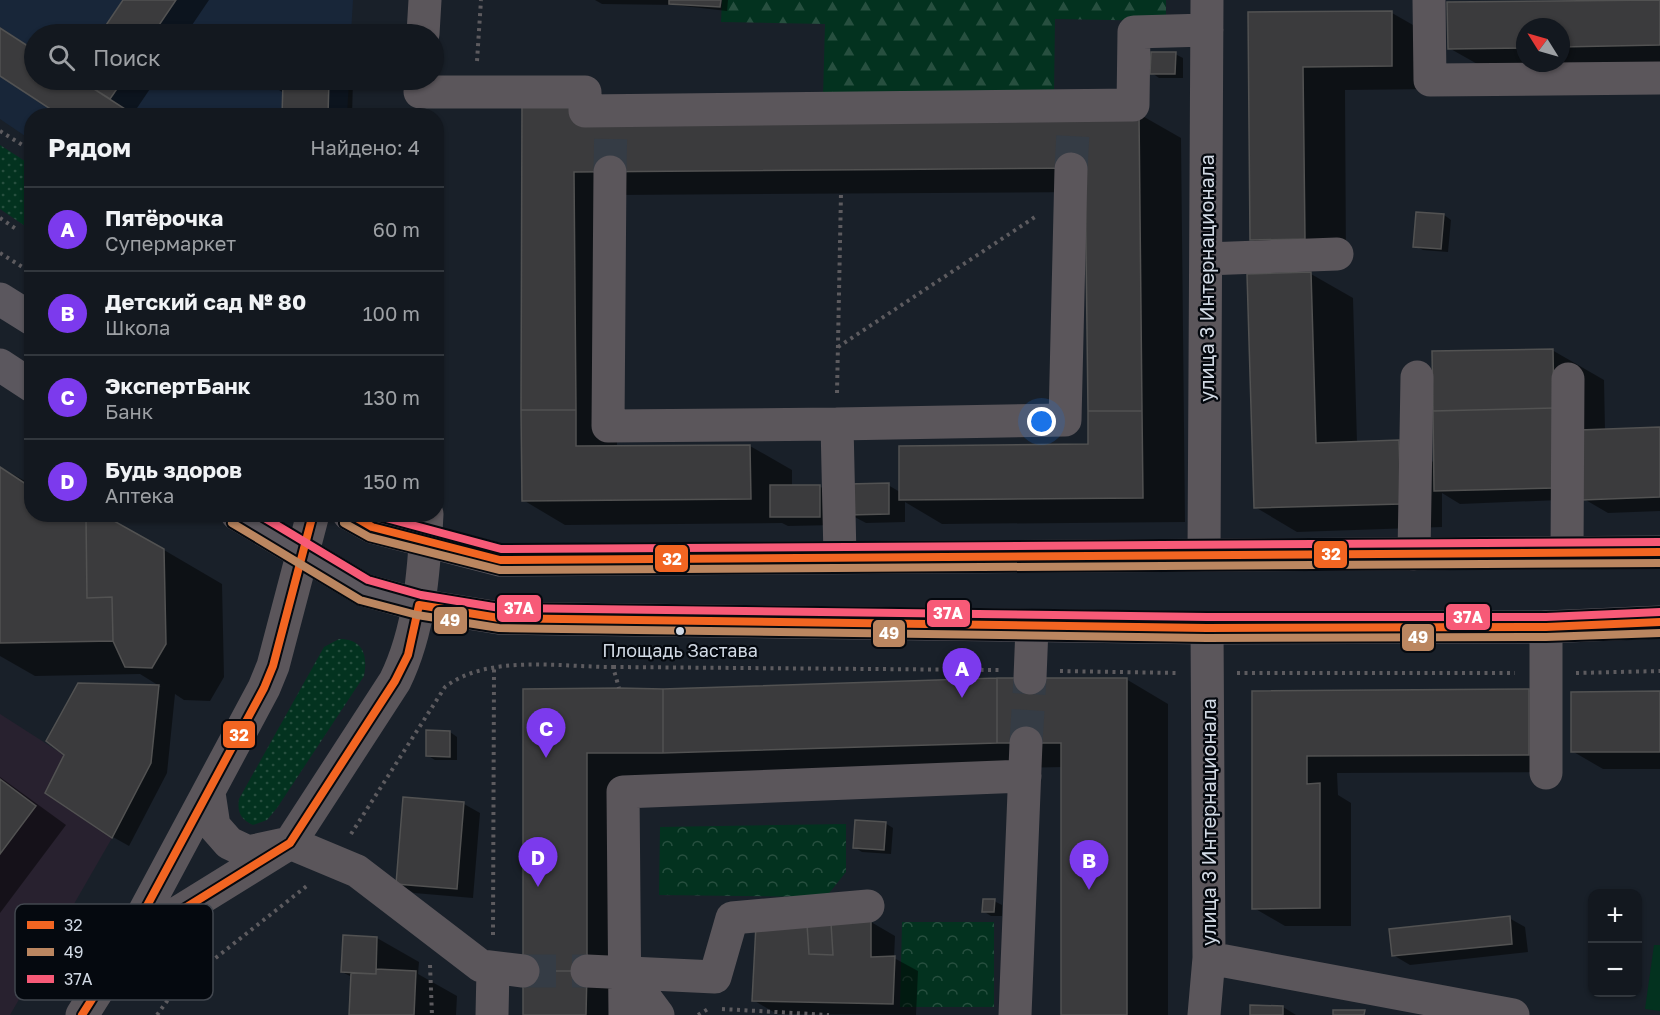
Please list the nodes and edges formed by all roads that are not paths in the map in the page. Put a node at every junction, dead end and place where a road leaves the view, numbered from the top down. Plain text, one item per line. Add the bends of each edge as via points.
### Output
1 (425, 0) edge
2 (1429, 0) edge
3 (1207, 15) edge
4 (424, 24) edge
5 (1660, 78) edge
6 (420, 96) edge
7 (610, 172) tunnel mouth
8 (1071, 181) tunnel mouth
9 (1337, 254) dead end
10 (1206, 259) junction
11 (0, 298) edge
12 (24, 314) edge
13 (0, 365) edge
14 (1417, 377) dead end
15 (1568, 380) dead end
16 (24, 381) edge
17 (837, 423) junction
18 (250, 522) edge
19 (311, 522) edge
20 (363, 522) edge
21 (427, 529) edge
22 (1567, 552) junction
23 (1660, 552) edge
24 (302, 554) junction
25 (1414, 554) junction
26 (1204, 555) junction
27 (840, 556) junction
28 (419, 605) junction
29 (1660, 622) edge
30 (1032, 627) junction
31 (1546, 627) junction
32 (1207, 628) junction
33 (1030, 674) tunnel mouth
34 (1026, 742) tunnel mouth
35 (1546, 773) dead end
36 (1025, 776) junction
37 (209, 793) junction
38 (290, 843) junction
39 (149, 904) edge
40 (192, 904) edge
41 (868, 906) dead end
42 (1209, 958) junction
43 (587, 971) tunnel mouth
44 (626, 972) junction
45 (92, 1000) edge
46 (82, 1015) edge
47 (492, 1015) edge
48 (625, 1015) edge
49 (658, 1015) edge
50 (1015, 1015) edge
51 (1204, 1015) edge
52 (1513, 1015) edge

1 - 4 street
2 - 5 street via 1430,80
3 - 6 street via 1134,32 1133,105 1074,110 611,113 585,111 585,92
3 - 10 street, улица 3 Интернационала
7 - 17 street via 608,426
8 - 17 street via 1065,420
9 - 10 street
10 - 26 street, улица 3 Интернационала
11 - 12 main road
13 - 16 main road
14 - 25 street
15 - 22 street
17 - 27 street
18 - 24 main road
19 - 24 street
20 - 21 main road via 372,527
21 - 27 main road via 500,560
21 - 28 street
22 - 23 main road
22 - 25 main road
24 - 28 main road via 364,590
24 - 37 street via 273,666
25 - 26 main road
26 - 27 main road
28 - 30 main road via 499,618
28 - 38 street via 408,655 395,681
29 - 31 main road
30 - 32 main road
30 - 33 street
31 - 32 main road
31 - 35 street
32 - 42 street, улица 3 Интернационала
34 - 36 street
36 - 44 street via 623,792
36 - 50 street
37 - 38 street via 214,826 229,843 248,852
37 - 39 street
38 - 40 street
38 - 47 street via 357,871 481,966 508,970
41 - 44 street via 732,918 715,977
42 - 51 street, улица 3 Интернационала
42 - 52 street
43 - 44 street
44 - 48 street
44 - 49 street
45 - 46 street

